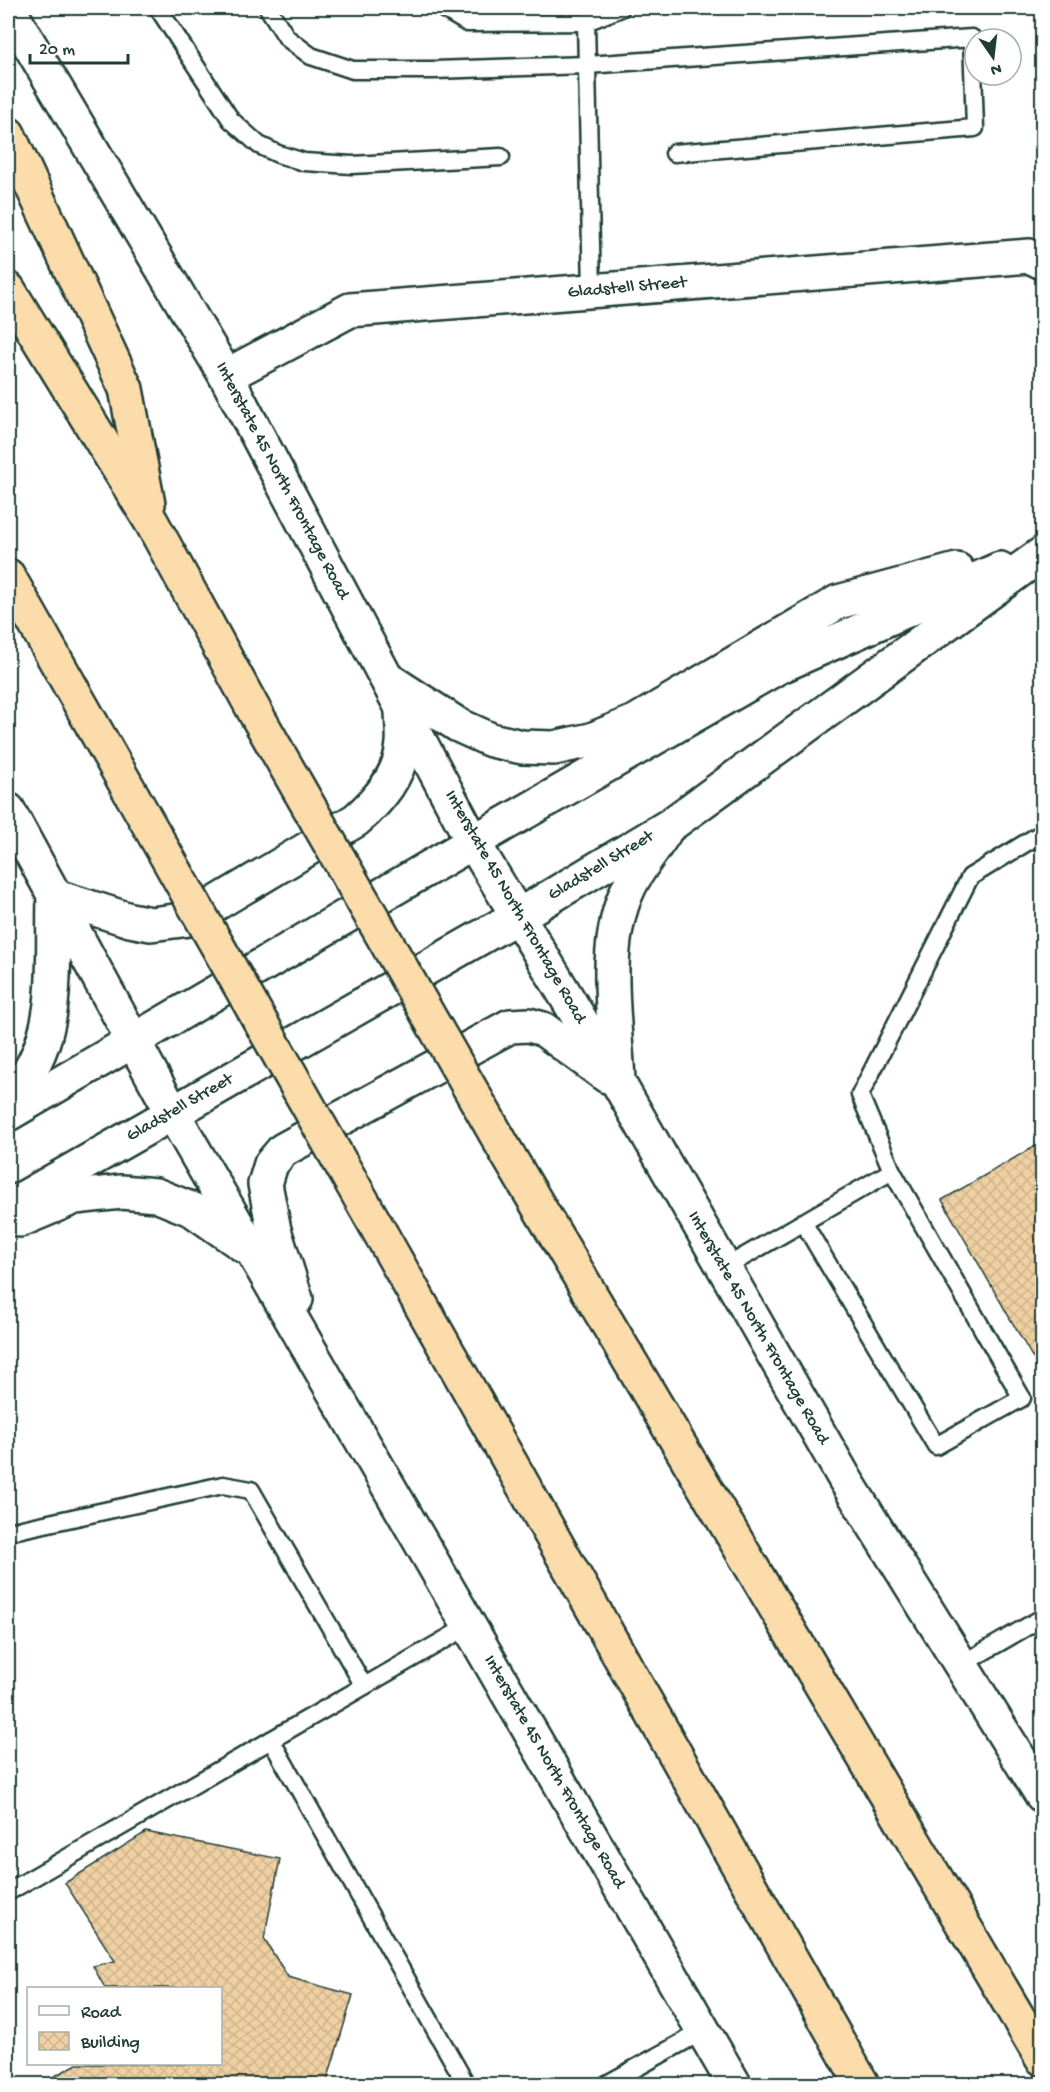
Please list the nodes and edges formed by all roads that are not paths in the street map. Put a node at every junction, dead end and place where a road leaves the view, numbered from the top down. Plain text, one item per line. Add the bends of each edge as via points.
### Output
1 (8, 8) edge
2 (158, 8) edge
3 (268, 8) edge
4 (442, 8) edge
5 (621, 8) edge
6 (586, 22) junction
7 (587, 65) junction
8 (8, 134) edge
9 (674, 153) dead end
10 (501, 157) dead end
11 (1042, 262) edge
12 (8, 289) edge
13 (592, 291) junction
14 (226, 376) junction
15 (152, 523) junction
16 (1042, 551) edge
17 (8, 576) edge
18 (395, 692) junction
19 (8, 810) edge
20 (669, 826) junction
21 (1042, 833) edge
22 (473, 842) junction
23 (54, 896) junction
24 (518, 916) junction
25 (132, 1041) junction
26 (619, 1084) junction
27 (8, 1095) edge
28 (172, 1112) junction
29 (8, 1114) edge
30 (892, 1170) junction
31 (8, 1208) edge
32 (803, 1222) junction
33 (8, 1226) edge
34 (253, 1252) junction
35 (724, 1268) junction
36 (316, 1360) junction
37 (8, 1532) edge
38 (1042, 1618) edge
39 (470, 1625) junction
40 (962, 1664) junction
41 (364, 1686) junction
42 (271, 1740) junction
43 (1042, 1795) edge
44 (8, 1892) edge
45 (703, 2031) junction
46 (1042, 2058) edge
47 (466, 2085) edge
48 (607, 2085) edge
49 (734, 2085) edge
50 (862, 2085) edge

1 - 14 street, Interstate 45 North Frontage Road
2 - 10 lane via 231,120 259,145 278,154 304,162 352,165
3 - 7 lane via 286,38 311,56 353,70
4 - 6 lane via 467,23
5 - 6 lane
6 - 7 lane
7 - 9 lane via 972,38 975,128
7 - 13 lane
8 - 15 highway via 126,389
11 - 13 street, Gladstell Street via 1030,256
12 - 15 highway
13 - 14 street, Gladstell Street via 351,310
14 - 18 street, Interstate 45 North Frontage Road
15 - 46 highway, bridge via 256,714 508,1155
16 - 18 street via 838,602 637,721 591,740 555,748 522,747 491,740
16 - 20 street, Gladstell Street
16 - 22 street via 778,667
17 - 50 highway, bridge
18 - 22 street, Interstate 45 North Frontage Road
18 - 23 street via 403,742 400,764 376,802 356,820 190,919 151,924
19 - 23 street, Interstate 45 North Frontage Road
20 - 24 street, Gladstell Street
20 - 26 street via 629,887 614,932 611,962
21 - 30 lane via 970,877 860,1095
22 - 24 street, Interstate 45 North Frontage Road
22 - 25 street
23 - 25 street, Interstate 45 North Frontage Road
23 - 27 street via 51,1016 43,1044 26,1076
24 - 26 street, Interstate 45 North Frontage Road
24 - 28 street, Gladstell Street
25 - 28 street, Interstate 45 North Frontage Road
25 - 29 street
26 - 35 street, Interstate 45 North Frontage Road
26 - 36 street via 543,1029 510,1026 283,1150 271,1164 265,1184 274,1230
28 - 31 street, Gladstell Street
28 - 34 street, Interstate 45 North Frontage Road
30 - 32 lane
30 - 32 lane via 1022,1398 936,1446
32 - 35 lane
33 - 34 street via 75,1197 121,1192 156,1195 193,1210
34 - 36 street, Interstate 45 North Frontage Road
35 - 40 street, Interstate 45 North Frontage Road via 845,1479
36 - 39 street, Interstate 45 North Frontage Road
37 - 41 lane via 224,1485 251,1490
38 - 40 lane
39 - 41 lane
39 - 45 street, Interstate 45 North Frontage Road
40 - 43 street, Interstate 45 North Frontage Road
41 - 42 lane
42 - 44 lane
42 - 47 lane
45 - 48 lane
45 - 49 street, Interstate 45 North Frontage Road

